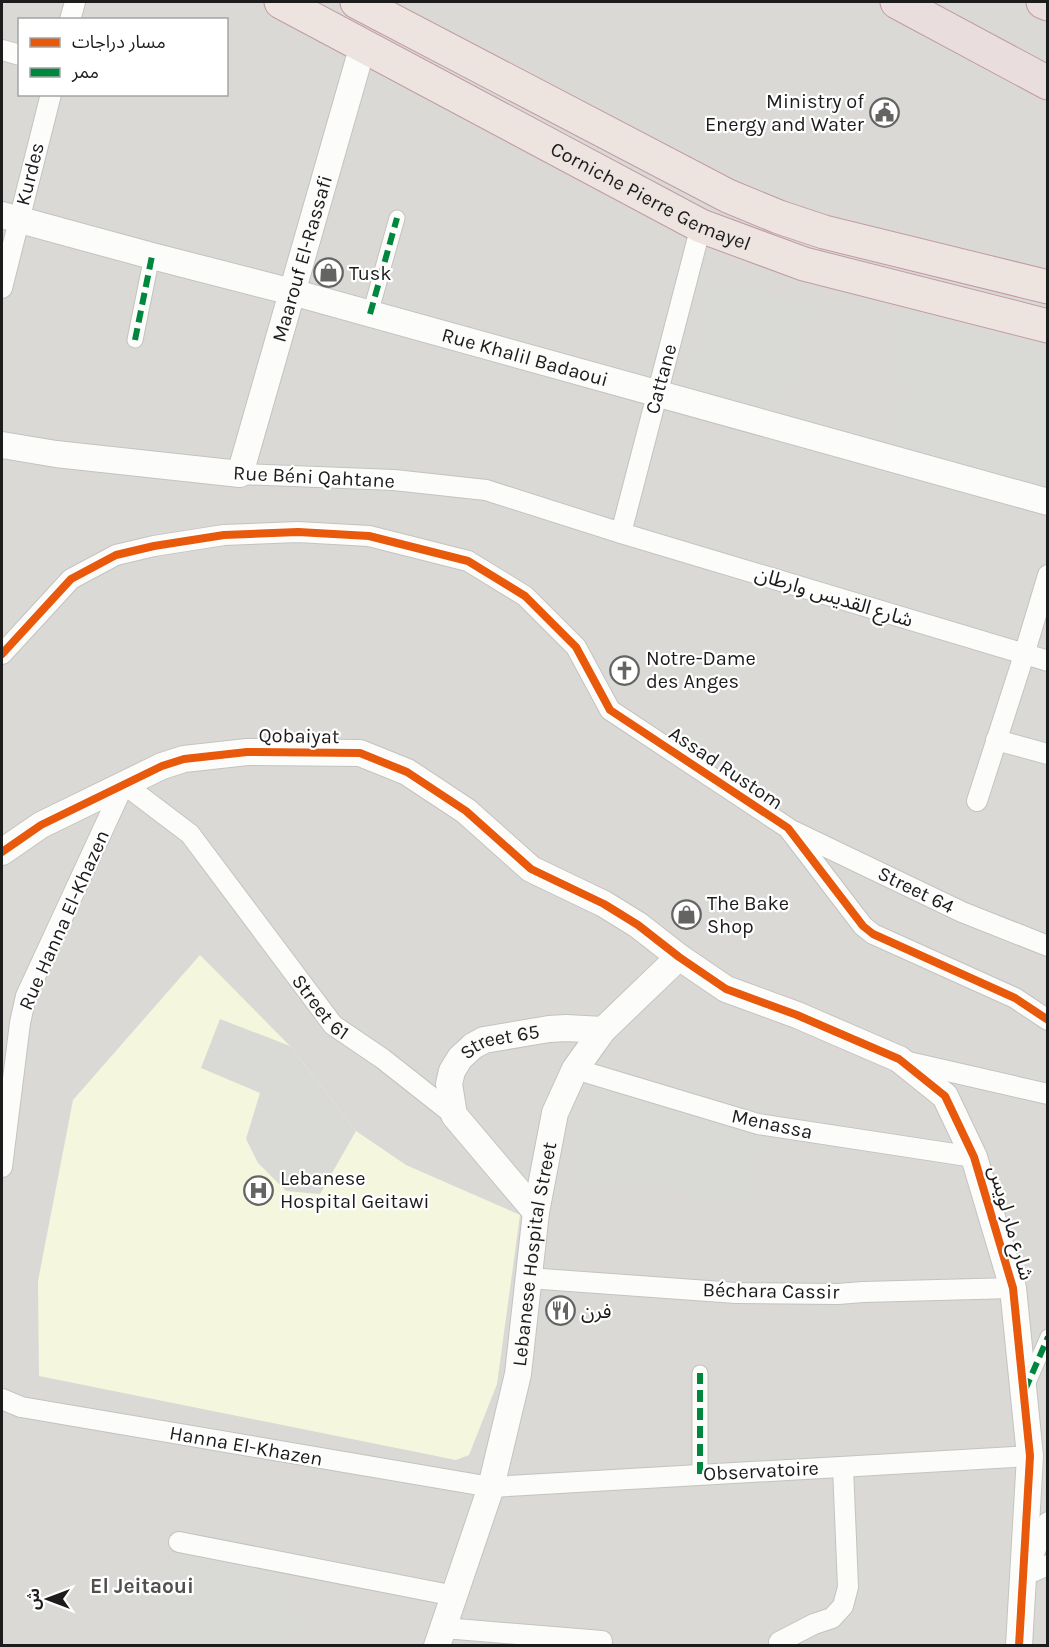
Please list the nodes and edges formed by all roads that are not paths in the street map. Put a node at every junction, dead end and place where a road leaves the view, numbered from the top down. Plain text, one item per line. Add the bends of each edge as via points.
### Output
1 (75, 2) edge
2 (281, 2) edge
3 (357, 2) edge
4 (897, 2) edge
5 (1043, 2) edge
6 (1047, 4) edge
7 (71, 18) edge
8 (363, 45) junction
9 (2, 50) edge
10 (18, 55) edge
11 (1047, 83) edge
12 (50, 96) edge
13 (10, 217) edge
14 (397, 218) dead end
15 (701, 226) junction
16 (152, 256) junction
17 (1047, 287) edge
18 (2, 288) edge
19 (292, 292) junction
20 (370, 315) junction
21 (1047, 326) edge
22 (135, 340) dead end
23 (657, 394) junction
24 (2, 445) edge
25 (240, 474) junction
26 (1047, 502) edge
27 (621, 533) junction
28 (1047, 575) edge
29 (2, 654) edge
30 (1024, 655) junction
31 (1047, 661) edge
32 (996, 740) junction
33 (1047, 754) edge
34 (124, 784) junction
35 (976, 801) dead end
36 (788, 828) junction
37 (2, 852) edge
38 (1047, 946) edge
39 (679, 957) junction
40 (726, 989) joint
41 (1047, 1020) edge
42 (603, 1030) junction
43 (899, 1059) junction
44 (575, 1069) junction
45 (1047, 1094) edge
46 (454, 1115) junction
47 (974, 1157) junction
48 (2, 1167) edge
49 (536, 1212) junction
50 (528, 1278) junction
51 (1013, 1288) junction
52 (1047, 1337) edge
53 (700, 1373) dead end
54 (1024, 1393) junction
55 (2, 1399) edge
56 (1030, 1456) junction
57 (843, 1467) junction
58 (700, 1474) junction
59 (491, 1487) junction
60 (1047, 1522) edge
61 (179, 1542) dead end
62 (1047, 1565) edge
63 (1023, 1576) junction
64 (455, 1596) junction
65 (441, 1637) edge
66 (602, 1641) dead end
67 (779, 1642) dead end
68 (1019, 1646) edge

1 - 7 street
2 - 8 highway, Corniche Pierre Gemayel
3 - 17 highway, Corniche Pierre Gemayel via 728,196 824,232
4 - 11 highway
5 - 6 highway
8 - 15 highway, Corniche Pierre Gemayel
8 - 19 street, Maarouf El-Rassafi
9 - 10 street
12 - 13 street, Kurdes
13 - 16 street, Rue Khalil Badaoui
13 - 18 street, Kurdes
14 - 20 street
15 - 21 highway, Corniche Pierre Gemayel via 804,264
15 - 23 street, Cattane
16 - 19 street, Rue Khalil Badaoui
16 - 22 street
19 - 20 street, Rue Khalil Badaoui
19 - 25 street, Maarouf El-Rassafi
20 - 23 street, Rue Khalil Badaoui
23 - 26 street, Rue Khalil Badaoui
23 - 27 street, Cattane
24 - 25 street, Rue Béni Qahtane
25 - 27 street, Rue Béni Qahtane via 394,480 486,490
27 - 30 street, شارع القديس وارطان
28 - 30 street
29 - 36 street, Assad Rustom via 70,579 116,555 224,535 298,532 369,536 468,561 525,596 576,647 610,711
30 - 31 street, شارع القديس وارطان
30 - 32 street
32 - 33 street
32 - 35 street
34 - 37 street, Qobaiyat via 41,825
34 - 39 street, Qobaiyat via 162,765 207,755 360,753 406,772 466,811 531,869 604,904
34 - 46 street, Street 61 via 190,834 333,1025
34 - 48 street, Rue Hanna El-Khazen via 26,996
36 - 38 street, Street 64 via 962,912
36 - 41 street, Assad Rustom via 873,934 1014,998
39 - 40 street, Qobaiyat
39 - 42 street, Lebanese Hospital Street
40 - 43 street, شارع مار لويس
42 - 44 street, Lebanese Hospital Street
42 - 46 street, Street 65 via 549,1029 484,1040 473,1046 452,1071 449,1084
43 - 45 street
43 - 47 street, شارع مار لويس via 945,1096
44 - 47 street, Menassa via 758,1124
44 - 49 street, Lebanese Hospital Street via 555,1113
46 - 49 street, Street 61
47 - 51 street, شارع مار لويس
49 - 50 street, Lebanese Hospital Street
50 - 51 street, Béchara Cassir via 736,1293
50 - 59 street, Lebanese Hospital Street via 518,1374
51 - 54 street, شارع مار لويس
52 - 54 street
53 - 58 street
54 - 56 street, شارع مار لويس
55 - 59 street, Hanna El-Khazen via 21,1407
56 - 57 street, Observatoire
56 - 63 street, شارع مار لويس
57 - 58 street, Observatoire
57 - 67 street via 848,1587 843,1606 832,1618
58 - 59 street, Observatoire
59 - 64 street, Lebanese Hospital Street
60 - 63 street
61 - 64 street
62 - 63 street
63 - 68 street, شارع مار لويس
64 - 65 street, Lebanese Hospital Street
65 - 66 street

